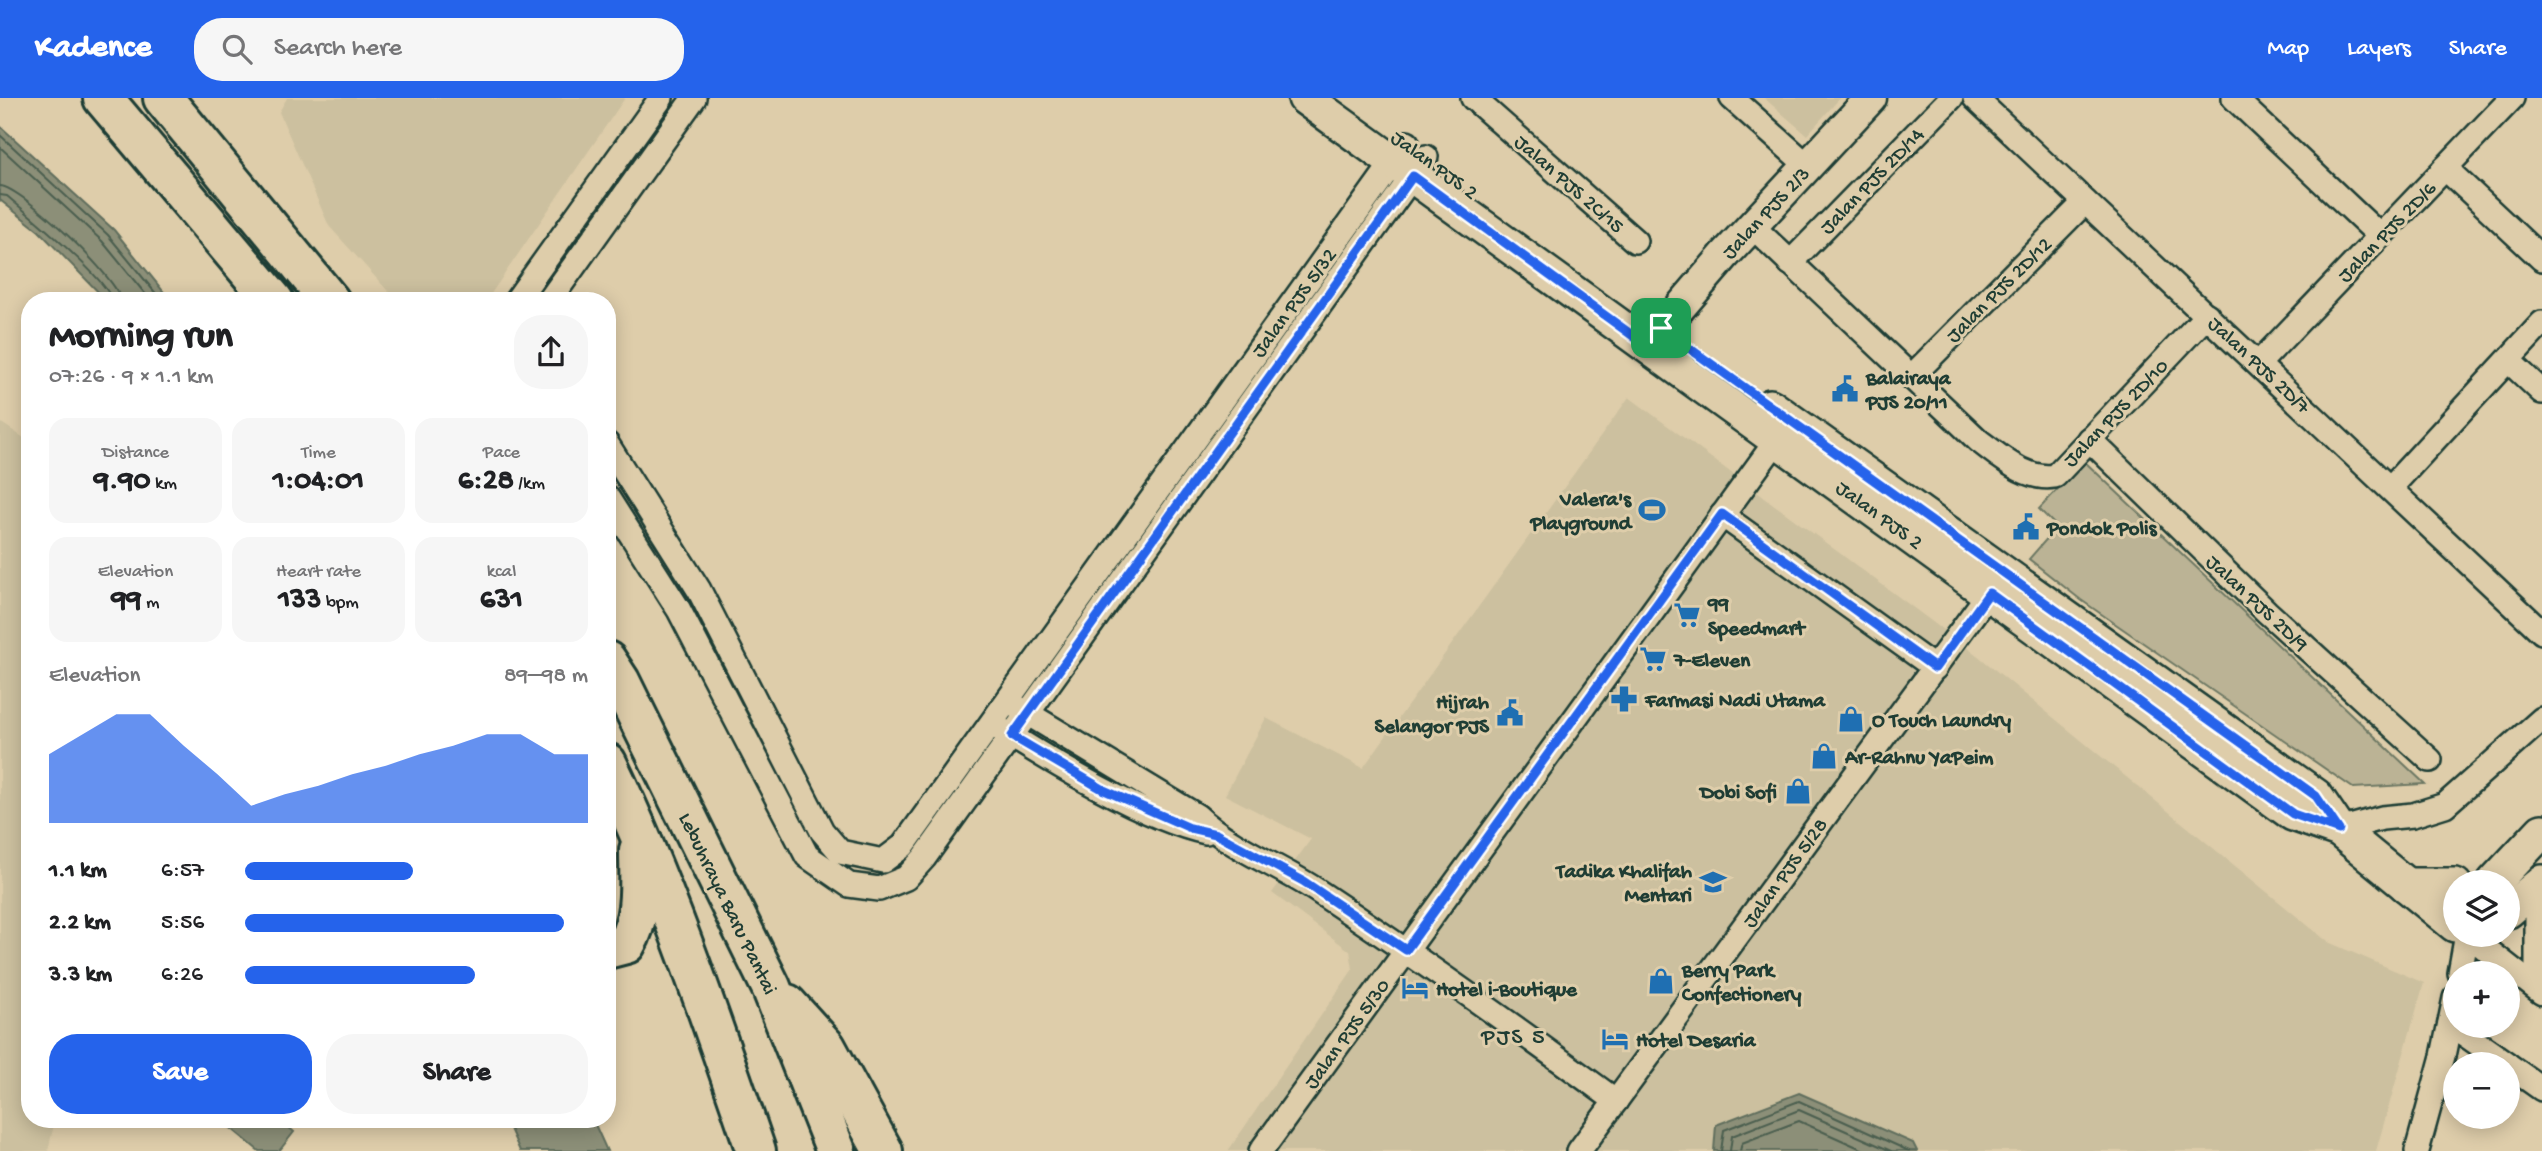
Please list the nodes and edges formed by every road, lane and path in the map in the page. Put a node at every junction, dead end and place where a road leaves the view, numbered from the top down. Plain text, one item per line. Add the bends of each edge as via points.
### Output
1 (90, 98) edge
2 (103, 98) edge
3 (163, 98) edge
4 (661, 98) edge
5 (694, 98) edge
6 (1305, 98) edge
7 (1344, 98) edge
8 (1473, 98) edge
9 (1732, 98) edge
10 (1871, 98) edge
11 (1951, 98) edge
12 (1975, 98) edge
13 (2234, 98) edge
14 (2512, 98) edge
15 (1410, 160) junction
16 (1808, 166) junction
17 (2445, 168) junction
18 (2085, 202) junction
19 (1752, 226) junction
20 (2381, 236) junction
21 (1635, 241) dead end
22 (2542, 259) edge
23 (1790, 263) junction
24 (238, 292) edge
25 (266, 292) edge
26 (323, 292) edge
27 (522, 292) edge
28 (555, 292) edge
29 (2207, 315) junction
30 (2542, 323) edge
31 (1654, 337) junction
32 (2509, 361) junction
33 (2259, 363) junction
34 (1911, 377) junction
35 (2542, 392) edge
36 (2089, 439) junction
37 (1777, 440) junction
38 (616, 458) edge
39 (2391, 487) junction
40 (616, 511) edge
41 (1722, 514) junction
42 (1989, 593) junction
43 (2542, 632) edge
44 (1935, 668) junction
45 (616, 675) edge
46 (1007, 701) junction
47 (1028, 713) junction
48 (2542, 719) edge
49 (991, 723) junction
50 (1012, 736) junction
51 (2430, 760) dead end
52 (616, 782) edge
53 (639, 830) junction
54 (2339, 830) junction
55 (2542, 831) edge
56 (1216, 834) junction
57 (2505, 870) edge
58 (2542, 882) edge
59 (2406, 885) junction
60 (2443, 885) edge
61 (2520, 901) edge
62 (2542, 908) edge
63 (2443, 915) edge
64 (616, 947) edge
65 (2483, 947) edge
66 (1406, 950) junction
67 (2542, 970) edge
68 (771, 987) junction
69 (2542, 993) edge
70 (2446, 1038) edge
71 (2470, 1038) edge
72 (2490, 1052) edge
73 (2520, 1073) edge
74 (2542, 1089) edge
75 (1616, 1101) junction
76 (755, 1151) edge
77 (836, 1151) edge
78 (883, 1151) edge
79 (1261, 1151) edge
80 (1579, 1151) edge
81 (2417, 1151) edge

1 - 24 highway
2 - 25 highway
3 - 26 highway
4 - 27 street
5 - 28 street
6 - 15 main road, Jalan PJS 2
7 - 15 main road, Jalan PJS 2
8 - 21 street, Jalan PJS 2C/15
9 - 16 street
10 - 16 street, Jalan PJS 2/3
11 - 23 street, Jalan PJS 2D/14
12 - 18 street, Jalan PJS 2D/7
13 - 20 street
14 - 17 street, Jalan PJS 2D/6
15 - 31 main road, Jalan PJS 2
15 - 46 street, Jalan PJS 5/32 via 1192,443
15 - 47 street, Jalan PJS 5/32 via 1212,457
16 - 19 street, Jalan PJS 2/3
17 - 20 street, Jalan PJS 2D/6
17 - 22 street
18 - 29 street, Jalan PJS 2D/7
18 - 34 street, Jalan PJS 2D/12
19 - 23 street, Jalan PJS 2D/10
19 - 31 street, Jalan PJS 2/3
20 - 33 street, Jalan PJS 2D/6
23 - 34 street, Jalan PJS 2D/10
29 - 33 street, Jalan PJS 2D/7
29 - 36 street, Jalan PJS 2D/10
30 - 32 street
31 - 37 main road, Jalan PJS 2
31 - 54 main road via 2316,796
32 - 35 street
32 - 39 street
33 - 39 street, Jalan PJS 2D/7
34 - 36 street, Jalan PJS 2D/10 via 1979,441 2040,478 2055,476
36 - 51 street, Jalan PJS 2D/9 via 2267,612
37 - 41 street, Jalan PJS 5/30
37 - 42 main road, Jalan PJS 2
38 - 49 street, Jalan PJS 5/32 via 699,590 822,831 840,852 883,861 904,846
39 - 43 street, Jalan PJS 2D/7
40 - 50 street, Jalan PJS 5/32 via 679,610 807,856 849,885 879,889 906,877
41 - 44 street
41 - 66 street, Jalan PJS 5/30
42 - 44 street, Jalan PJS 5/28
42 - 54 main road, Jalan PJS 2 via 2293,814
44 - 75 street, Jalan PJS 5/28
45 - 68 highway, Lebuhraya Baru Pantai
46 - 47 street
46 - 49 street, Jalan PJS 5/32
47 - 50 street, Jalan PJS 5/32
47 - 56 street via 1197,816
48 - 54 street via 2445,806
49 - 50 street
50 - 56 street via 1104,790 1190,828
52 - 53 highway
53 - 64 highway via 633,932 626,944
53 - 76 highway
54 - 59 main road, Jalan PJS 2
55 - 57 main road
56 - 66 street via 1303,881
58 - 61 main road
59 - 60 main road
59 - 63 main road, Jalan PJS 2
62 - 67 main road
65 - 69 street
66 - 75 street
66 - 79 street, Jalan PJS 5/30
68 - 77 highway, Lebuhraya Baru Pantai
68 - 78 highway via 826,1046
70 - 81 street
71 - 72 street
73 - 74 street
75 - 80 street, Jalan PJS 5/28

